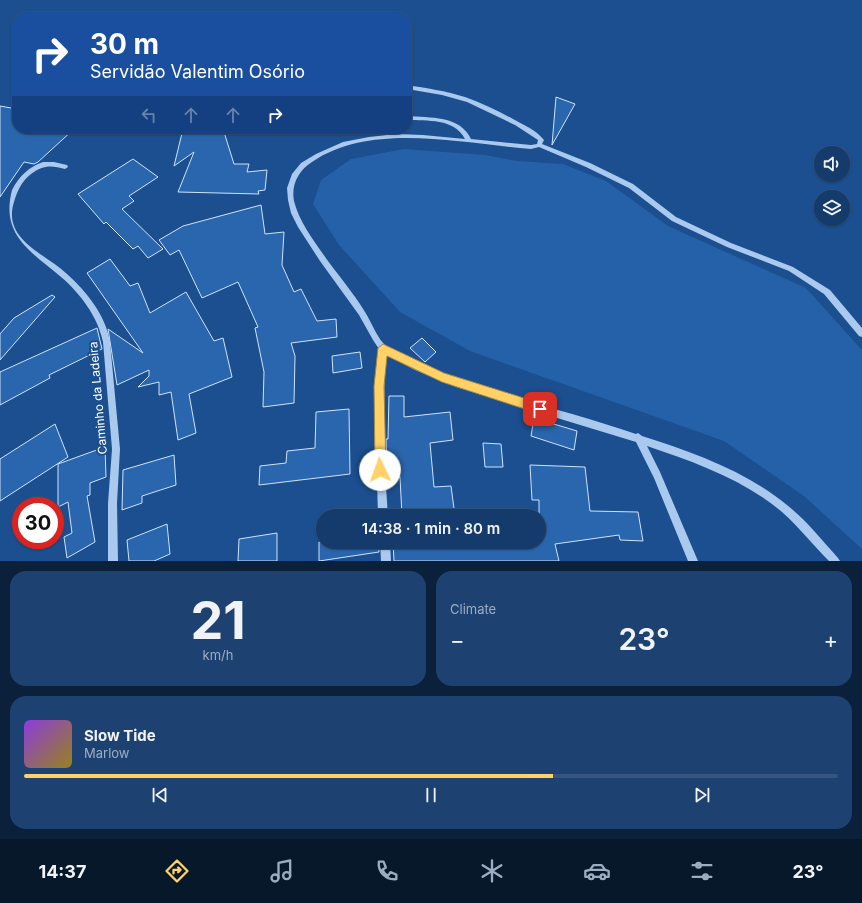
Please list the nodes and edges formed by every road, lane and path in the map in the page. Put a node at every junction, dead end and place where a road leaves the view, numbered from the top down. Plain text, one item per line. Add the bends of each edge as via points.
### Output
1 (412, 88) edge
2 (412, 119) edge
3 (468, 140) junction
4 (539, 145) junction
5 (65, 167) dead end
6 (862, 334) edge
7 (383, 348) junction
8 (638, 437) junction
9 (383, 509) edge
10 (385, 549) edge
11 (113, 561) edge
12 (386, 561) edge
13 (693, 561) edge
14 (835, 561) edge

1 - 4 street via 464,98 536,134 541,140
2 - 3 street via 452,123 461,127
3 - 4 street
3 - 7 street via 390,137 350,142 334,147 301,166 290,184 289,200 300,227 362,313
4 - 6 street via 631,186 674,219 729,245 791,269 827,292
5 - 11 street, Caminho da Ladeira via 56,163 42,164 26,175 13,193 8,218 11,230 24,245 64,275 101,323 107,346 116,444 112,520
7 - 8 street via 450,380
7 - 9 street via 379,386
8 - 13 street
8 - 14 street via 725,471 760,491 785,510
10 - 12 street

